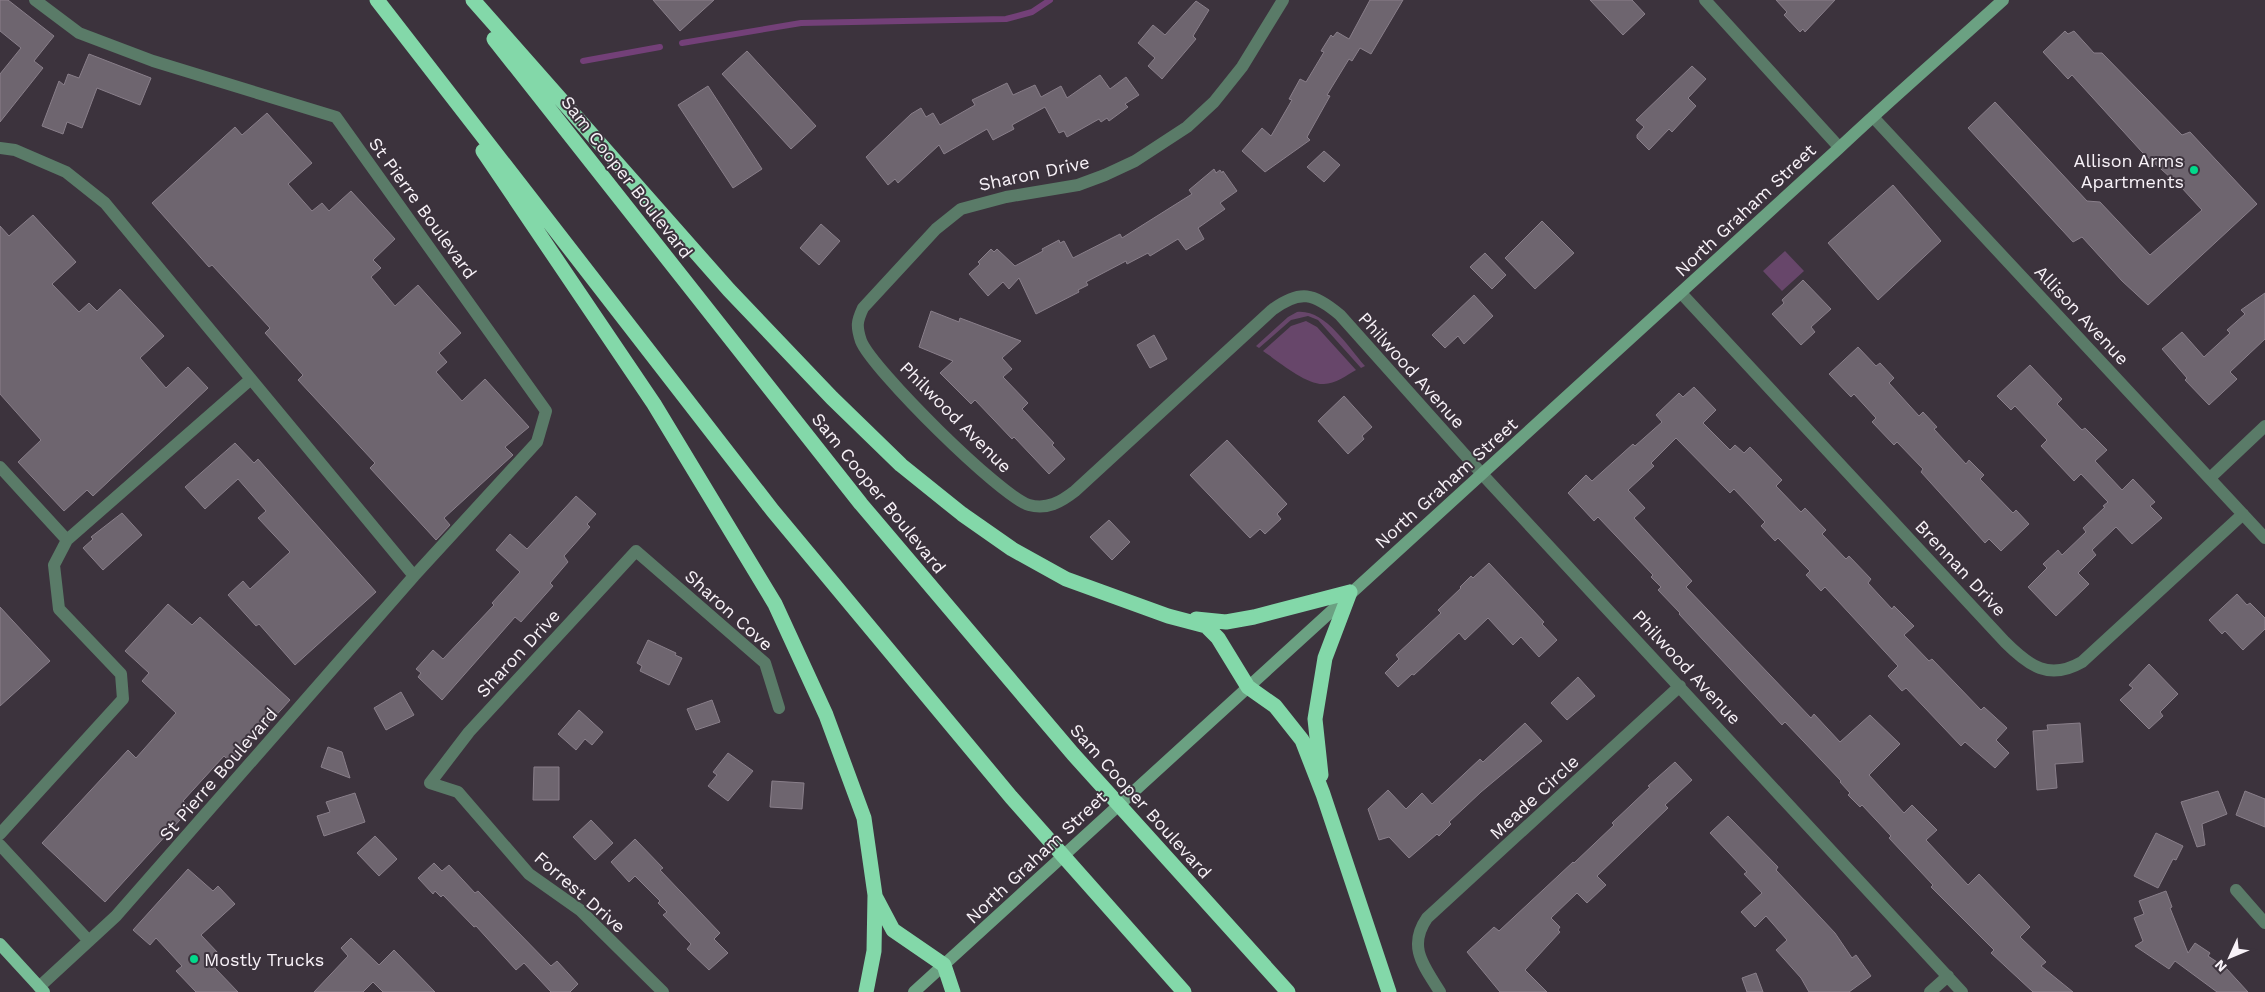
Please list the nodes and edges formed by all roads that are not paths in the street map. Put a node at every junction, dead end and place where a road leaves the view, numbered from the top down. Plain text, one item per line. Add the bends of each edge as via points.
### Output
1 (35, 0) edge
2 (378, 0) edge
3 (464, 0) edge
4 (472, 0) edge
5 (1283, 0) edge
6 (1705, 0) edge
7 (2003, 0) edge
8 (398, 26) junction
9 (1873, 117) junction
10 (1839, 147) junction
11 (0, 148) edge
12 (1681, 293) junction
13 (856, 322) joint
14 (251, 379) junction
15 (2265, 426) edge
16 (0, 467) edge
17 (1482, 474) junction
18 (2210, 478) junction
19 (2243, 514) junction
20 (2265, 538) edge
21 (67, 540) junction
22 (636, 551) joint
23 (414, 576) junction
24 (1350, 592) junction
25 (1168, 616) junction
26 (1680, 686) junction
27 (1248, 687) junction
28 (779, 708) dead end
29 (430, 783) joint
30 (1323, 794) junction
31 (0, 834) edge
32 (0, 845) edge
33 (2236, 890) dead end
34 (875, 895) junction
35 (2265, 923) edge
36 (88, 941) junction
37 (0, 944) edge
38 (944, 965) junction
39 (1948, 976) junction
40 (41, 989) edge
41 (663, 992) edge
42 (866, 992) edge
43 (914, 992) edge
44 (953, 992) edge
45 (1184, 992) edge
46 (1288, 992) edge
47 (1390, 992) edge
48 (1440, 992) edge
49 (1930, 992) edge
50 (1962, 992) edge

1 - 23 street, St Pierre Boulevard via 79,33 153,62 336,117 546,411 537,442
2 - 8 highway
3 - 46 highway, Sam Cooper Boulevard via 861,504 1073,754
4 - 25 highway via 728,290 901,465 962,514 1020,553 1066,579
5 - 13 street, Sharon Drive via 1242,67 1214,102 1187,127 1135,160 1078,185 1006,197 961,209 936,228 906,260 863,308
6 - 10 street
7 - 9 main road, North Graham Street
8 - 34 highway via 654,404 775,604 826,715 864,818
8 - 45 highway via 773,511 1011,797
9 - 10 main road, North Graham Street
9 - 18 street, Allison Avenue
10 - 12 main road, North Graham Street
11 - 14 street via 15,150 66,172 105,203
12 - 17 main road, North Graham Street
12 - 19 street, Brennan Drive via 2020,658 2037,668 2062,671 2082,662
13 - 17 street, Philwood Avenue via 861,342 872,358 914,404 978,469 1028,505 1041,507 1064,500 1272,310 1295,296 1316,298 1340,315
14 - 21 street
14 - 23 street
15 - 18 street
16 - 21 street
17 - 24 main road, North Graham Street
17 - 26 street, Philwood Avenue
18 - 19 street, Allison Avenue
19 - 20 street, Allison Avenue
21 - 31 street via 54,565 59,609 122,674 123,699
22 - 28 street, Sharon Cove via 765,663
22 - 29 street, Sharon Drive via 469,732
23 - 36 street, St Pierre Boulevard via 116,916
24 - 25 highway via 1281,612 1226,622
24 - 27 main road, North Graham Street
24 - 30 highway via 1325,658 1315,719
25 - 27 highway via 1206,626 1226,649
26 - 39 street, Philwood Avenue
26 - 48 street, Meade Circle via 1428,918 1418,937 1419,957
27 - 30 highway via 1275,706 1302,740
27 - 38 main road, North Graham Street
29 - 41 street, Forrest Drive via 458,792 529,874 580,910
30 - 47 highway
32 - 36 street
33 - 35 street
34 - 38 highway via 894,930
34 - 42 highway via 874,951
36 - 40 street, St Pierre Boulevard
37 - 40 main road
38 - 43 main road, North Graham Street
38 - 44 highway
39 - 49 street
39 - 50 street, Philwood Avenue

